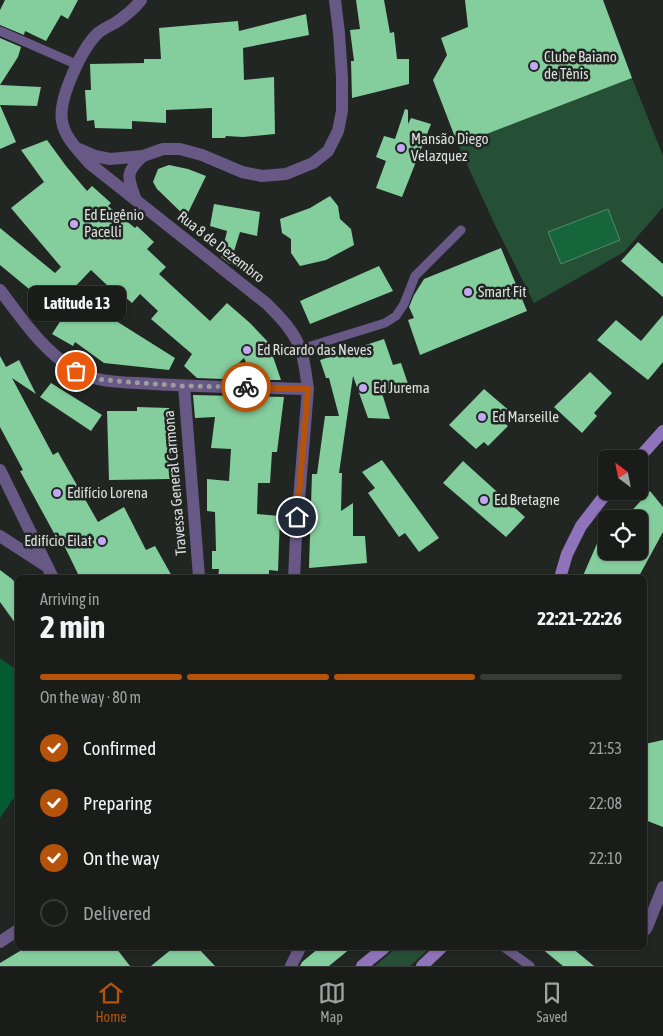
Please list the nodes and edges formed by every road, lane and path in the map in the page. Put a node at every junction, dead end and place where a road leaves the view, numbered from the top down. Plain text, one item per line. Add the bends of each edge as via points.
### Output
1 (141, 0) edge
2 (335, 0) edge
3 (0, 31) edge
4 (78, 65) junction
5 (76, 147) junction
6 (143, 156) junction
7 (136, 201) junction
8 (462, 230) dead end
9 (0, 290) edge
10 (301, 349) junction
11 (184, 386) junction
12 (308, 389) junction
13 (663, 431) edge
14 (646, 450) edge
15 (0, 470) edge
16 (601, 500) edge
17 (0, 536) edge
18 (47, 566) junction
19 (52, 575) edge
20 (199, 575) edge
21 (294, 575) edge
22 (561, 575) edge
23 (663, 887) edge
24 (647, 927) edge
25 (15, 932) edge
26 (0, 942) edge
27 (299, 950) edge
28 (382, 950) edge
29 (439, 950) edge
30 (508, 950) edge
31 (291, 966) edge
32 (362, 966) edge
33 (422, 966) edge
34 (530, 966) edge

1 - 4 street, Rua 8 de Dezembro via 136,7 100,31
2 - 6 street via 340,33 342,111 338,131 328,151 313,163 286,174 262,176 180,149 163,149
3 - 4 lane
4 - 5 street, Rua 8 de Dezembro via 66,89 62,108 66,134
5 - 6 street via 110,159
5 - 7 street, Rua 8 de Dezembro via 89,163
6 - 7 street via 132,166 129,174
7 - 10 street, Rua 8 de Dezembro via 267,304 283,320
8 - 10 lane via 415,276 396,316 385,323
9 - 11 street via 45,346 76,371 97,379
10 - 12 street, Rua 8 de Dezembro
11 - 12 street
11 - 20 street, Travessa General Carmona
12 - 21 street, Rua 8 de Dezembro
13 - 14 main road
15 - 18 street
16 - 22 main road via 581,526
17 - 18 street
18 - 19 street
23 - 24 street
25 - 26 street
27 - 31 street
28 - 32 main road
29 - 33 main road
30 - 34 lane

